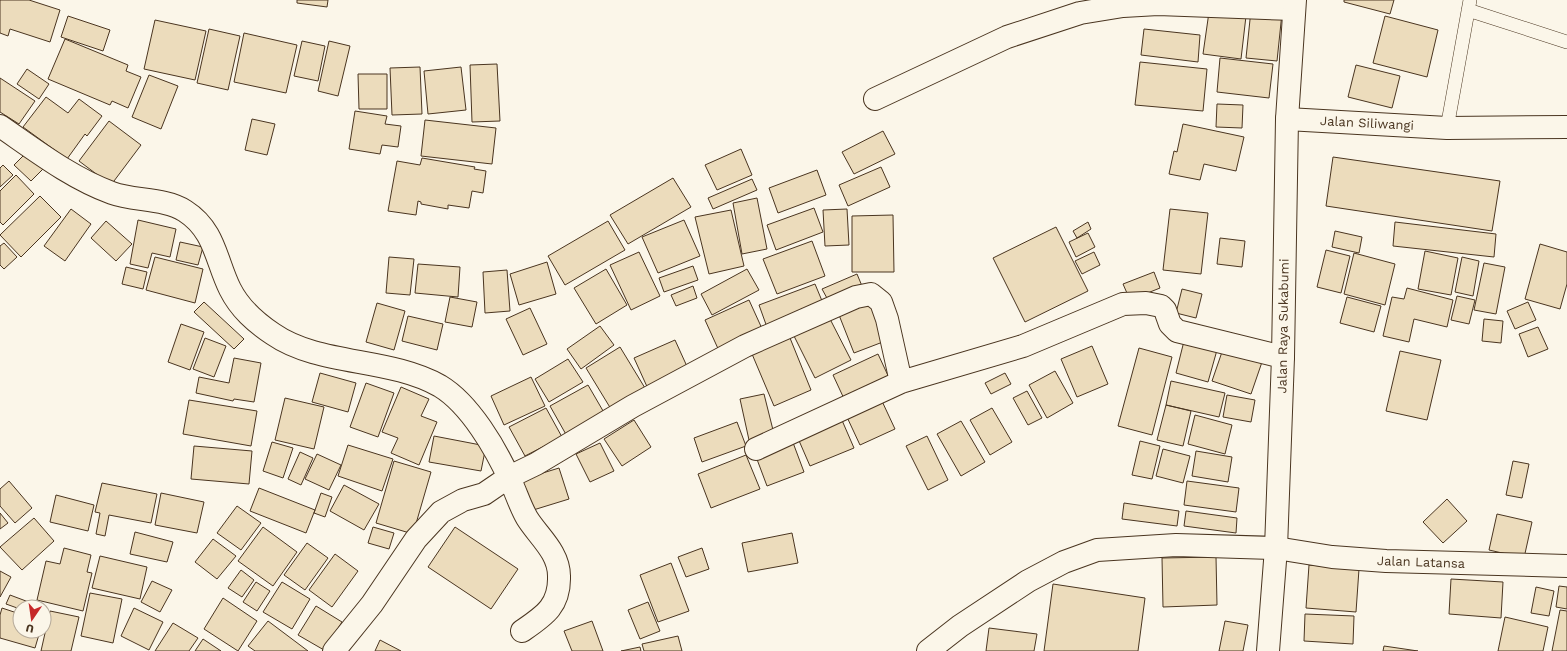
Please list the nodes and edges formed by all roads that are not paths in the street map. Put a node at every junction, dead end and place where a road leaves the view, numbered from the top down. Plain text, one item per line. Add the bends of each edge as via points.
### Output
1 (1294, 4) edge
2 (1469, 5) edge
3 (1567, 42) edge
4 (875, 99) dead end
5 (1288, 119) junction
6 (0, 126) edge
7 (1567, 127) edge
8 (1447, 128) junction
9 (1283, 357) junction
10 (901, 382) junction
11 (756, 449) dead end
12 (509, 477) junction
13 (1276, 548) junction
14 (1567, 566) edge
15 (522, 631) dead end
16 (334, 651) edge
17 (928, 651) edge
18 (1268, 651) edge

1 - 4 main road via 1158,4 1123,6 1080,13 1007,37
1 - 5 main road, Jalan Raya Sukabumi
2 - 3 lane
2 - 8 lane
5 - 8 main road, Jalan Siliwangi
5 - 9 main road, Jalan Raya Sukabumi
6 - 12 main road via 98,188 185,210 210,236 230,289 238,303 255,321 275,336 296,346 408,372 442,388 457,400 482,431
7 - 8 main road, Jalan Siliwangi
9 - 10 main road via 1177,331 1170,324 1165,310 1157,305 1123,304 1023,346
9 - 13 main road, Jalan Raya Sukabumi
10 - 11 main road
10 - 12 main road via 881,302 871,294 864,294 745,346
12 - 15 main road via 526,518 552,552 560,574 557,595 548,613
12 - 16 main road via 484,494 463,500 441,512 416,540 372,604
13 - 14 main road, Jalan Latansa via 1332,557 1386,561
13 - 17 main road, Jalan Latansa via 1176,545 1097,550 1064,562 1028,581 960,626
13 - 18 main road, Jalan Raya Sukabumi

